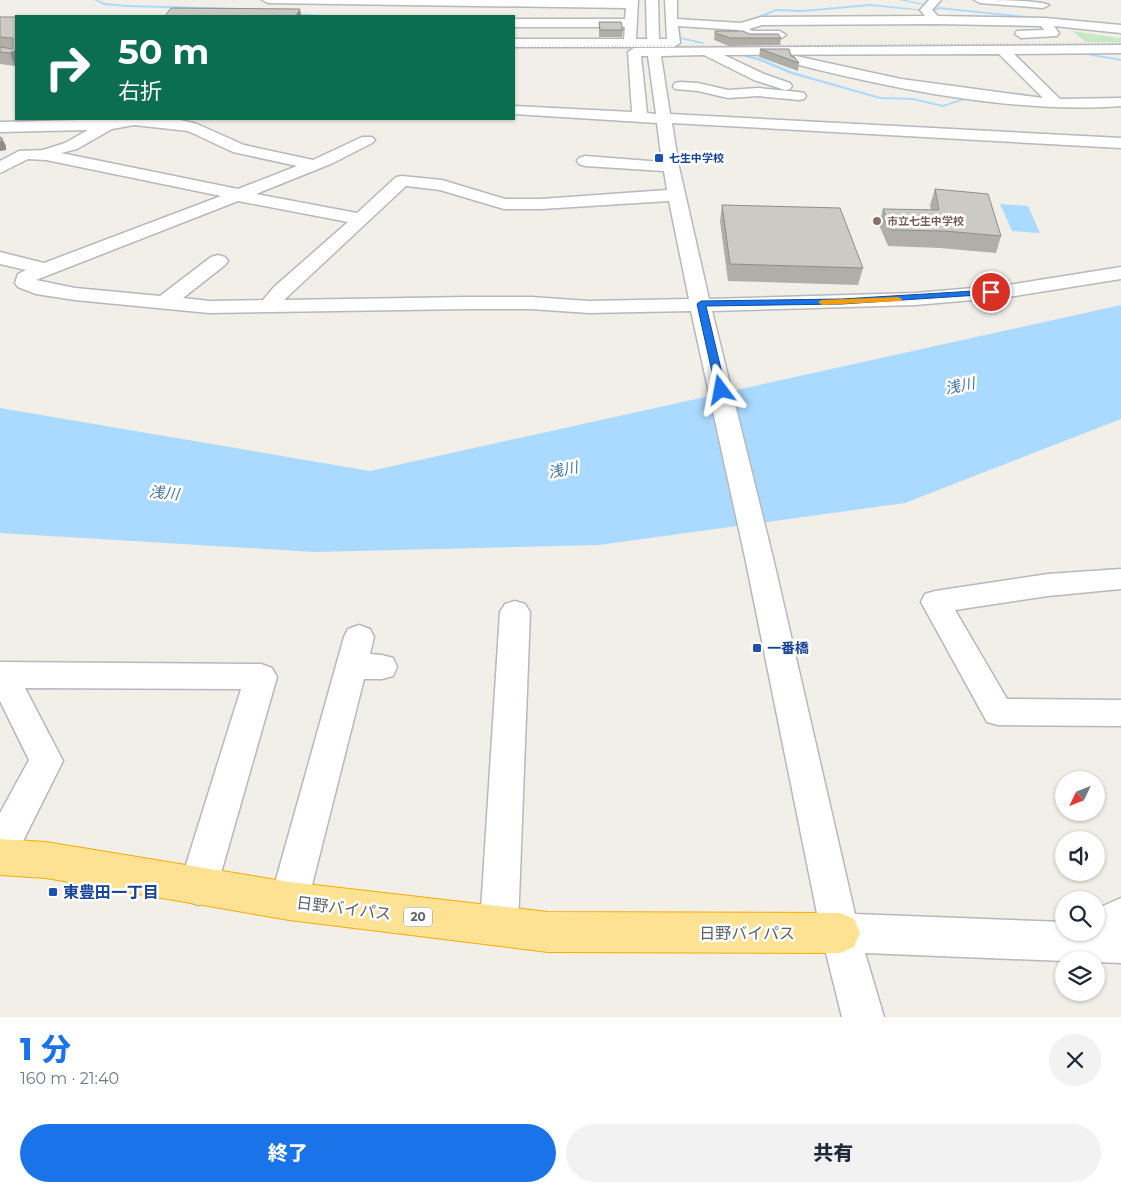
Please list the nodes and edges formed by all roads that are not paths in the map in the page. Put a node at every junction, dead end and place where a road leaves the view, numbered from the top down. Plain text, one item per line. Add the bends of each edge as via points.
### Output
1 (268, 0) edge
2 (652, 0) edge
3 (671, 0) edge
4 (936, 0) edge
5 (980, 0) edge
6 (389, 2) edge
7 (513, 2) edge
8 (631, 2) edge
9 (1054, 6) dead end
10 (382, 15) edge
11 (511, 15) edge
12 (935, 20) junction
13 (887, 21) junction
14 (671, 22) junction
15 (804, 22) junction
16 (1045, 22) junction
17 (515, 23) edge
18 (630, 23) junction
19 (742, 27) junction
20 (1121, 29) edge
21 (899, 34) dead end
22 (995, 34) dead end
23 (795, 35) dead end
24 (814, 35) dead end
25 (515, 43) edge
26 (630, 43) junction
27 (1002, 49) junction
28 (1121, 49) edge
29 (759, 50) junction
30 (865, 50) junction
31 (927, 50) junction
32 (705, 51) junction
33 (677, 62) junction
34 (938, 64) dead end
35 (950, 78) dead end
36 (888, 82) junction
37 (680, 86) junction
38 (962, 93) junction
39 (1054, 102) junction
40 (1121, 102) edge
41 (520, 106) edge
42 (640, 117) junction
43 (663, 118) junction
44 (136, 120) edge
45 (685, 120) junction
46 (108, 125) junction
47 (0, 126) edge
48 (367, 140) dead end
49 (1121, 143) edge
50 (46, 155) junction
51 (585, 161) dead end
52 (313, 165) junction
53 (671, 167) junction
54 (0, 168) edge
55 (676, 194) junction
56 (237, 196) junction
57 (361, 219) junction
58 (0, 258) edge
59 (218, 261) dead end
60 (45, 269) junction
61 (1121, 273) edge
62 (164, 303) junction
63 (270, 306) junction
64 (702, 309) junction
65 (1121, 579) edge
66 (515, 612) dead end
67 (364, 657) dead end
68 (1, 675) edge
69 (1121, 713) edge
70 (0, 849) edge
71 (0, 858) edge
72 (198, 886) junction
73 (289, 901) junction
74 (1121, 917) edge
75 (499, 926) junction
76 (1105, 926) edge
77 (840, 933) junction
78 (1055, 935) edge
79 (1105, 940) edge
80 (1121, 944) edge
81 (862, 1017) edge

1 - 6 street
2 - 43 street
3 - 14 street
4 - 12 street via 926,10
5 - 9 street
6 - 7 street
6 - 10 street
7 - 8 street
7 - 11 street
8 - 18 street
12 - 13 street
12 - 16 street
13 - 15 street
13 - 21 street
14 - 19 street
14 - 26 street via 674,43
15 - 19 street via 761,21
15 - 24 street
16 - 20 street
16 - 22 street via 1053,34
17 - 18 street
18 - 26 street
19 - 23 street via 748,35
25 - 26 street
27 - 28 street
27 - 31 street
27 - 39 street
29 - 30 street
29 - 32 street
29 - 36 street
30 - 31 street
30 - 36 street
31 - 34 street
32 - 33 street
32 - 37 street via 796,92 728,94
33 - 37 street
33 - 42 street via 634,52
35 - 38 street
36 - 38 street
37 - 45 street
38 - 39 street
39 - 40 street via 1090,105
41 - 42 street
42 - 43 street
43 - 45 street
43 - 53 street
44 - 46 street
44 - 52 street via 192,127 239,149
45 - 49 street
46 - 47 street
46 - 50 street via 71,146
48 - 52 street
50 - 54 street via 25,154
50 - 56 street
51 - 53 street
52 - 56 street
53 - 55 street
55 - 57 street via 504,204 407,175
55 - 64 street
56 - 57 street
56 - 60 street
57 - 63 street via 281,291
58 - 60 street
59 - 62 street
60 - 62 street via 25,278 25,283 42,289
61 - 64 street via 958,296
62 - 63 street
63 - 64 street via 513,303
64 - 77 street
65 - 69 street via 1048,585 935,602 998,712
66 - 75 street
67 - 73 street
68 - 70 street via 46,761
68 - 72 street via 261,677
71 - 72 highway, 日野バイパス / 20 via 46,860
72 - 73 highway, 日野バイパス / 20
73 - 75 highway, 日野バイパス / 20
74 - 76 street
75 - 77 highway, 日野バイパス / 20 via 548,932
77 - 78 street
77 - 81 street
79 - 80 street

